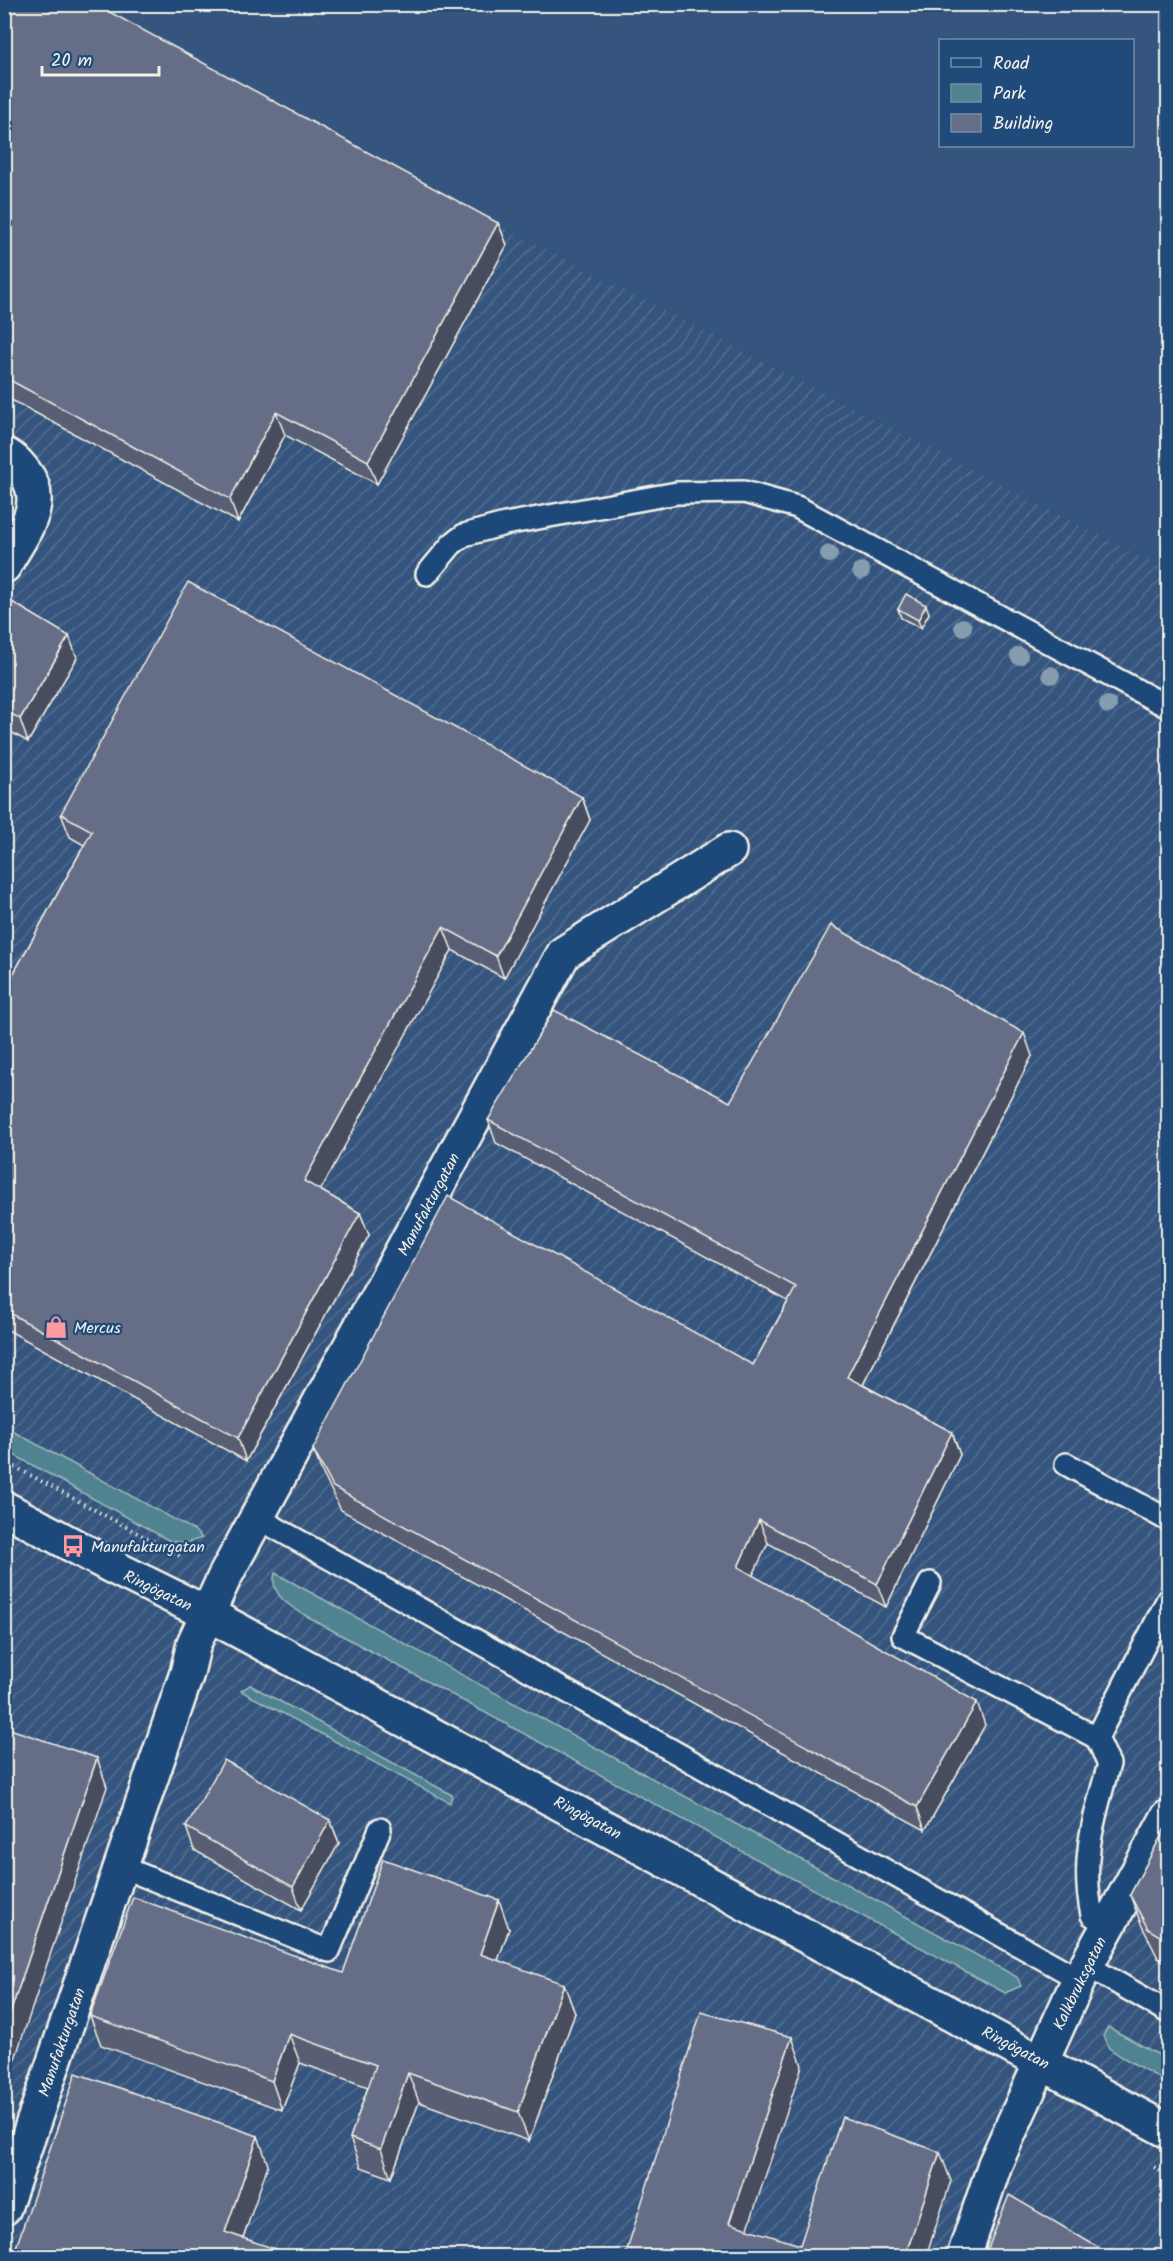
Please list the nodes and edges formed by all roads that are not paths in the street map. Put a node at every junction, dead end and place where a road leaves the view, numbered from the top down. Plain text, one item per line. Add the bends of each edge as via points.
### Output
1 (4, 454) edge
2 (4, 566) edge
3 (427, 574) dead end
4 (1168, 707) edge
5 (729, 849) dead end
6 (1066, 1464) dead end
7 (4, 1508) edge
8 (258, 1518) junction
9 (1168, 1520) edge
10 (930, 1583) dead end
11 (1168, 1599) edge
12 (208, 1614) junction
13 (1097, 1738) junction
14 (1168, 1817) edge
15 (380, 1830) dead end
16 (122, 1867) junction
17 (1108, 1926) junction
18 (1082, 1972) junction
19 (1168, 2012) edge
20 (1042, 2061) junction
21 (1168, 2131) edge
22 (4, 2208) edge
23 (964, 2256) edge

1 - 2 street via 14,459 33,484 36,505
3 - 4 lane via 452,544 465,535 505,524 678,493 744,492 797,507
5 - 8 street, Manufakturgatan via 564,953
6 - 9 lane
7 - 12 street, Ringögatan
8 - 12 street, Manufakturgatan
8 - 18 lane
10 - 13 lane via 903,1636
11 - 13 lane
12 - 16 street, Manufakturgatan via 194,1643
12 - 20 street, Ringögatan
13 - 17 lane via 1109,1764 1091,1830 1086,1885 1092,1915
14 - 17 street, Kalkbruksgatan
15 - 16 lane via 329,1951
16 - 22 street, Manufakturgatan
17 - 18 street, Kalkbruksgatan
18 - 19 lane
18 - 20 street, Kalkbruksgatan
20 - 21 street, Ringögatan
20 - 23 street, Kalkbruksgatan via 995,2164

